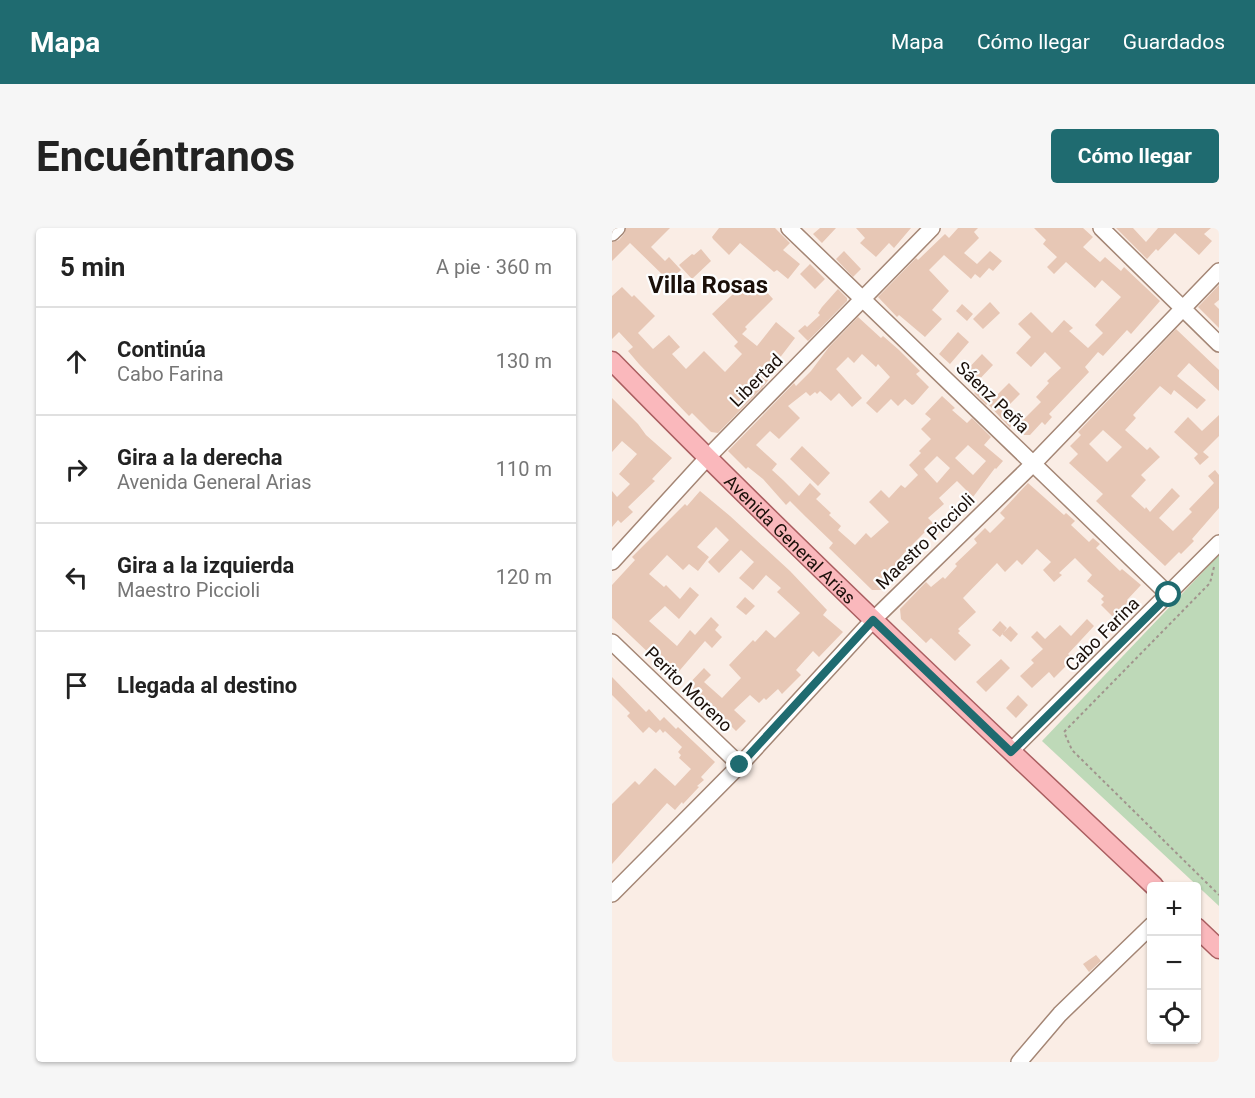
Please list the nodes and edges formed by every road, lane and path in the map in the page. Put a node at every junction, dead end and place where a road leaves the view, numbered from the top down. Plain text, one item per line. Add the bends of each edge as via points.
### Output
1 (617, 228) edge
2 (789, 228) edge
3 (932, 228) edge
4 (1101, 228) edge
5 (612, 233) edge
6 (1219, 271) edge
7 (863, 300) junction
8 (1183, 308) junction
9 (1219, 344) edge
10 (612, 361) edge
11 (707, 458) junction
12 (1034, 463) junction
13 (1219, 543) edge
14 (612, 562) edge
15 (1215, 564) dead end
16 (1169, 595) junction
17 (873, 620) junction
18 (612, 642) edge
19 (1011, 752) junction
20 (740, 765) junction
21 (1150, 882) edge
22 (612, 894) edge
23 (1219, 895) edge
24 (1147, 930) edge
25 (1201, 931) edge
26 (1219, 949) edge
27 (1018, 1062) edge

1 - 5 street
2 - 7 street, Sáenz Peña
3 - 7 street, Libertad
4 - 8 street
6 - 8 street, Maestro Piccioli
7 - 11 street, Libertad
7 - 12 street, Sáenz Peña
8 - 9 street
8 - 12 street, Maestro Piccioli
10 - 11 main road, Avenida General Arias
11 - 14 street, Libertad
11 - 17 main road, Avenida General Arias
12 - 16 street, Sáenz Peña
12 - 17 street, Maestro Piccioli
13 - 16 street, Cabo Farina
15 - 23 path via 1210,583 1065,732 1072,750
16 - 19 street, Cabo Farina
17 - 19 main road, Avenida General Arias
17 - 20 street, Maestro Piccioli
18 - 20 street, Perito Moreno
19 - 21 main road, Avenida General Arias
20 - 22 street, Maestro Piccioli
24 - 27 street via 1060,1014
25 - 26 main road

